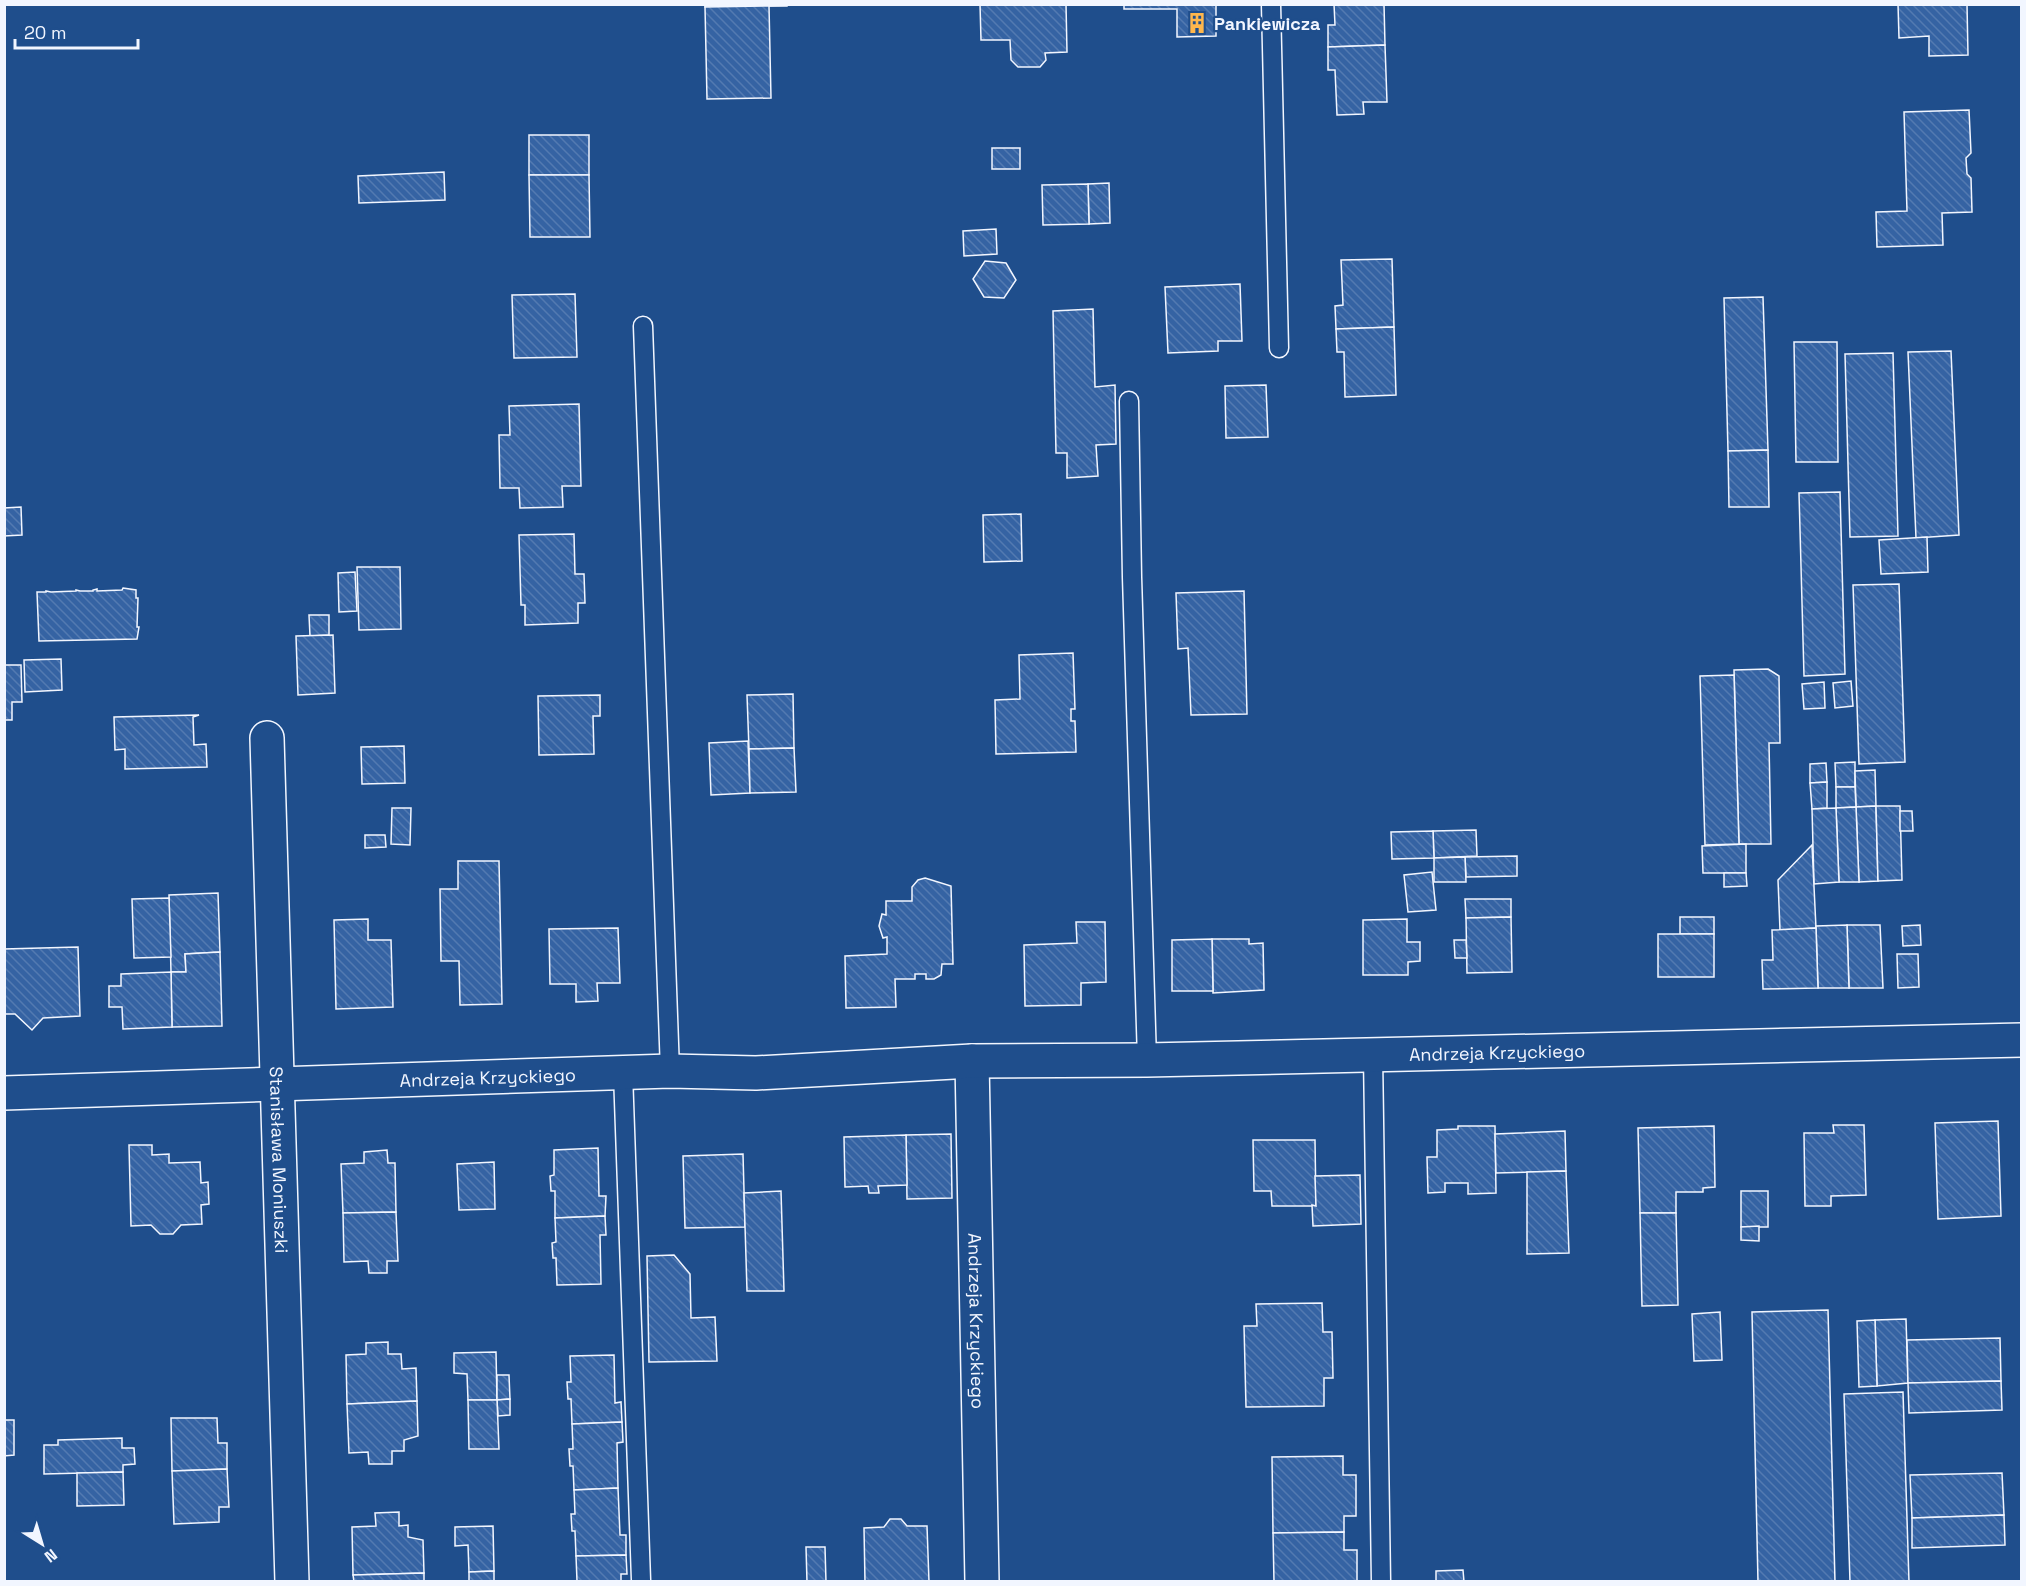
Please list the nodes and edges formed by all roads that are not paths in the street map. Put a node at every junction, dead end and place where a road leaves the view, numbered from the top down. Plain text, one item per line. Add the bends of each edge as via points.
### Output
1 (1271, 4) edge
2 (643, 326) dead end
3 (1279, 348) dead end
4 (1129, 401) dead end
5 (267, 738) dead end
6 (2022, 1040) edge
7 (1373, 1055) junction
8 (1147, 1060) junction
9 (972, 1061) junction
10 (670, 1071) junction
11 (623, 1073) junction
12 (277, 1084) junction
13 (4, 1093) edge
14 (641, 1580) dead end
15 (292, 1581) edge
16 (982, 1581) edge
17 (1381, 1581) edge

1 - 3 lane
2 - 10 lane
4 - 8 lane
5 - 12 street, Stanisława Moniuszki
6 - 7 street, Andrzeja Krzyckiego
7 - 8 street, Andrzeja Krzyckiego
7 - 17 lane
8 - 9 street, Andrzeja Krzyckiego
9 - 10 street, Andrzeja Krzyckiego via 756,1073
9 - 16 street, Andrzeja Krzyckiego
10 - 11 street, Andrzeja Krzyckiego
11 - 12 street, Andrzeja Krzyckiego
11 - 14 lane
12 - 13 street, Andrzeja Krzyckiego
12 - 15 street, Stanisława Moniuszki

